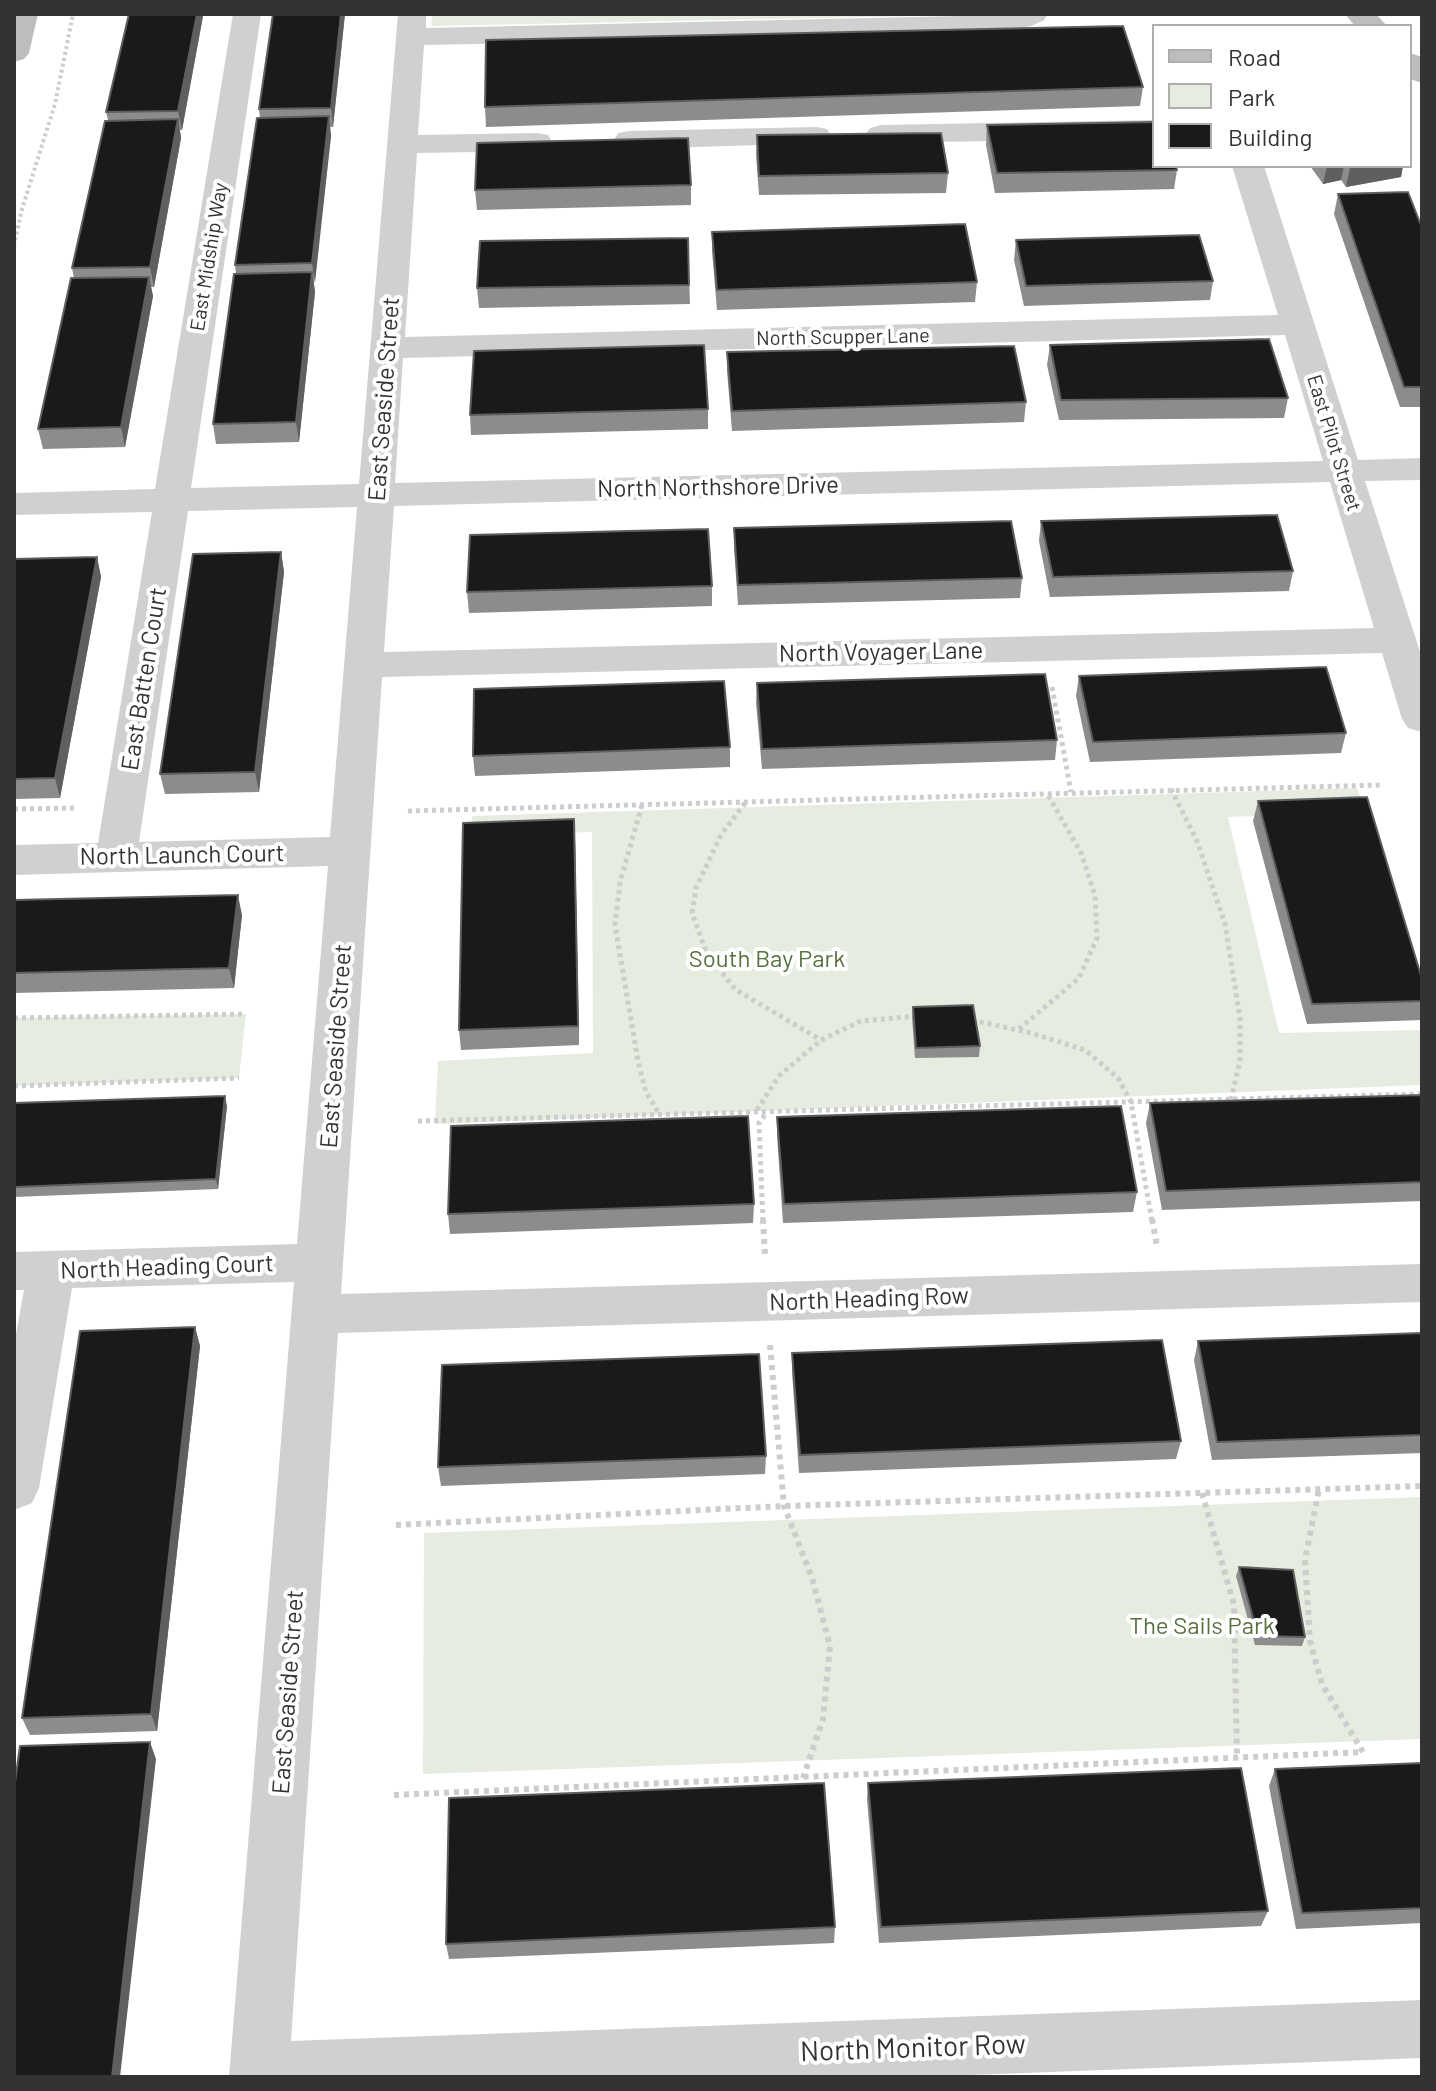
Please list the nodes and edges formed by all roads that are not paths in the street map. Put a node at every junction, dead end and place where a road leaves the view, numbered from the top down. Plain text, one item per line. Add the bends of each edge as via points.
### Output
1 (24, 14) edge
2 (247, 14) edge
3 (1034, 14) edge
4 (412, 25) edge
5 (14, 53) edge
6 (1152, 129) edge
7 (602, 140) edge
8 (571, 141) edge
9 (403, 144) junction
10 (1249, 168) edge
11 (1298, 325) junction
12 (388, 348) junction
13 (1422, 469) edge
14 (1342, 471) junction
15 (377, 495) junction
16 (172, 500) junction
17 (14, 504) edge
18 (1397, 640) junction
19 (364, 665) junction
20 (1422, 719) edge
21 (351, 851) junction
22 (116, 857) junction
23 (14, 860) edge
24 (320, 1262) junction
25 (32, 1271) edge
26 (1422, 1283) edge
27 (316, 1314) junction
28 (14, 1488) edge
29 (1422, 2029) edge
30 (259, 2074) edge

1 - 5 street
2 - 16 street, East Midship Way
3 - 4 street via 990,25
4 - 9 street, East Seaside Street
6 - 7 street
8 - 9 street
9 - 12 street, East Seaside Street
10 - 11 street, East Pilot Street
11 - 12 street, North Scupper Lane
11 - 14 street, East Pilot Street
12 - 15 street, East Seaside Street
13 - 14 street, North Northshore Drive
14 - 15 street, North Northshore Drive
14 - 18 street, East Pilot Street
15 - 16 street, North Northshore Drive
15 - 19 street, East Seaside Street
16 - 17 street, North Northshore Drive
16 - 22 street, East Batten Court
18 - 19 street, North Voyager Lane
18 - 20 street, East Pilot Street
19 - 21 street, East Seaside Street
21 - 22 street, North Launch Court
21 - 24 street, East Seaside Street
22 - 23 street, North Launch Court
24 - 25 street, North Heading Court
24 - 27 street, East Seaside Street
25 - 28 street
26 - 27 street, North Heading Row
27 - 30 street, East Seaside Street
29 - 30 street, North Monitor Row

